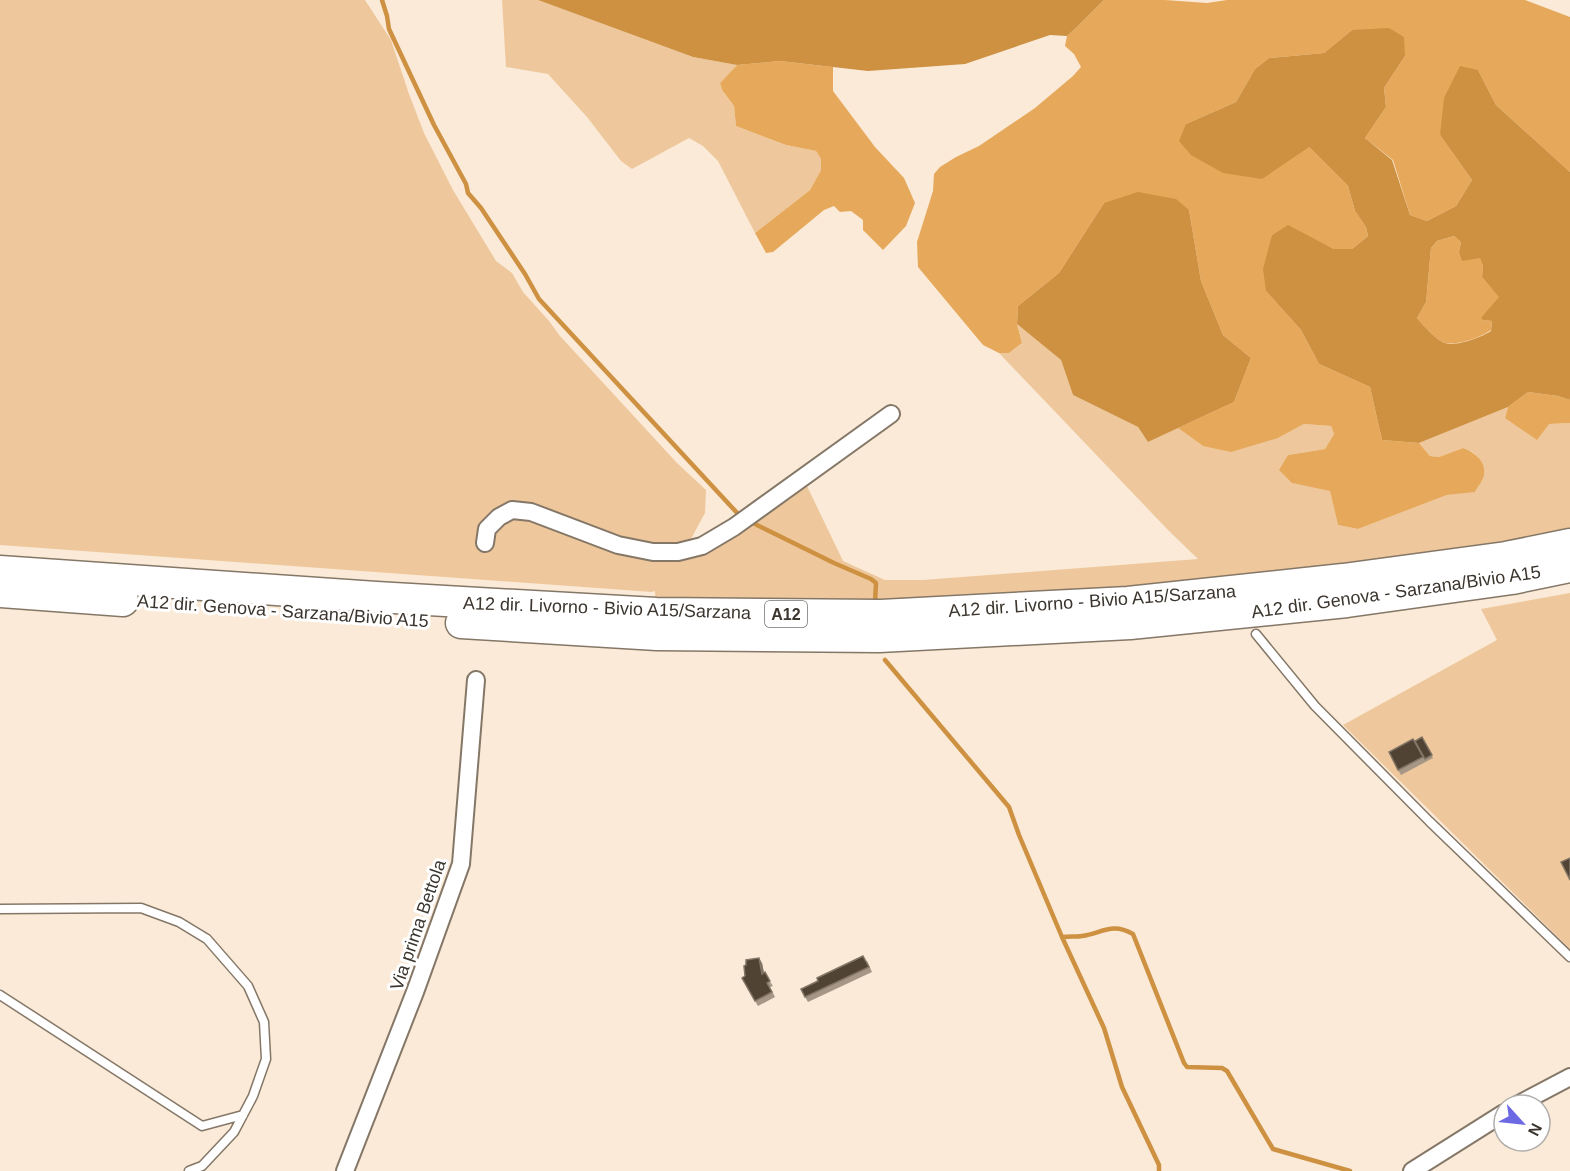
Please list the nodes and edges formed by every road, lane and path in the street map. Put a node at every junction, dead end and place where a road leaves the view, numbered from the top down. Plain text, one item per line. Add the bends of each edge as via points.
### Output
1 (891, 414) dead end
2 (485, 543) dead end
3 (1570, 544) edge
4 (1570, 567) edge
5 (0, 571) edge
6 (0, 592) edge
7 (1256, 634) dead end
8 (476, 681) dead end
9 (0, 909) edge
10 (1570, 957) edge
11 (0, 995) edge
12 (1570, 1077) edge
13 (1538, 1093) edge
14 (243, 1115) junction
15 (1492, 1121) edge
16 (189, 1171) edge
17 (345, 1171) edge
18 (1412, 1171) edge

1 - 2 street via 702,546 678,552 652,552 618,545 531,512 512,510 487,529
3 - 5 highway, A12 dir. Livorno - Bivio A15/Sarzana / A12 via 1366,576 1140,601 881,615 656,613
4 - 6 highway, A12 dir. Genova - Sarzana/Bivio A15 / A12 via 1347,602 1130,624 879,637 657,635
7 - 10 lane via 1315,706
8 - 17 street, Via prima Bettola via 461,864
9 - 14 lane via 141,908 179,922 207,939 248,986 264,1022 266,1059
11 - 14 lane via 201,1126
12 - 13 street
14 - 16 lane via 234,1132 202,1166
15 - 18 street

